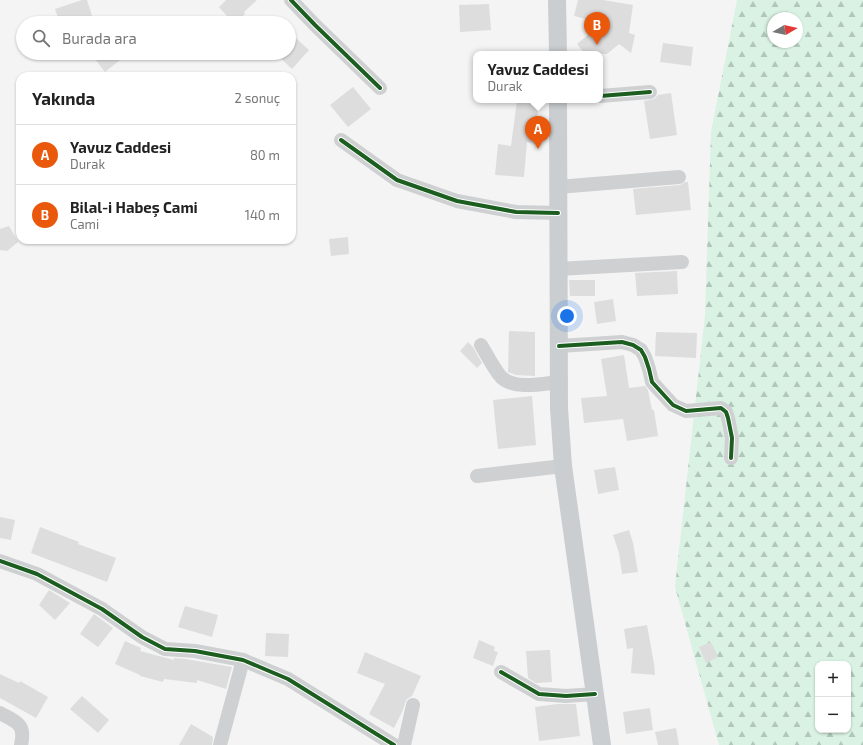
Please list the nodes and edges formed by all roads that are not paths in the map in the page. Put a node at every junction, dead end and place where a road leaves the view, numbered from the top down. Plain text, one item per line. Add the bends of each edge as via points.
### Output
1 (291, 0) edge
2 (557, 0) edge
3 (558, 51) edge
4 (380, 88) dead end
5 (650, 92) dead end
6 (603, 96) edge
7 (558, 103) edge
8 (342, 140) dead end
9 (679, 177) dead end
10 (558, 187) junction
11 (558, 213) junction
12 (682, 262) dead end
13 (558, 269) junction
14 (481, 345) dead end
15 (559, 346) junction
16 (558, 382) junction
17 (732, 458) dead end
18 (563, 466) junction
19 (477, 476) dead end
20 (0, 561) edge
21 (243, 660) junction
22 (501, 672) dead end
23 (595, 694) junction
24 (413, 704) dead end
25 (0, 713) edge
26 (21, 745) edge
27 (220, 745) edge
28 (394, 745) edge
29 (404, 745) edge
30 (602, 745) edge

1 - 4 street
2 - 3 main road
5 - 6 street
7 - 10 main road
8 - 11 street via 397,180 457,201 516,212
9 - 10 street
10 - 11 main road
11 - 13 main road
12 - 13 street
13 - 15 main road
14 - 16 street via 501,376 508,382
15 - 16 main road
15 - 17 street via 622,342 641,350 650,369 652,382 673,405 686,410 721,408 726,412 732,438
16 - 18 main road
18 - 19 street
18 - 23 main road
20 - 21 street via 37,574 102,609 142,637 165,648
21 - 27 street
21 - 28 street via 288,679
22 - 23 street via 539,694
23 - 30 main road
24 - 29 street
25 - 26 street via 19,724 23,732

